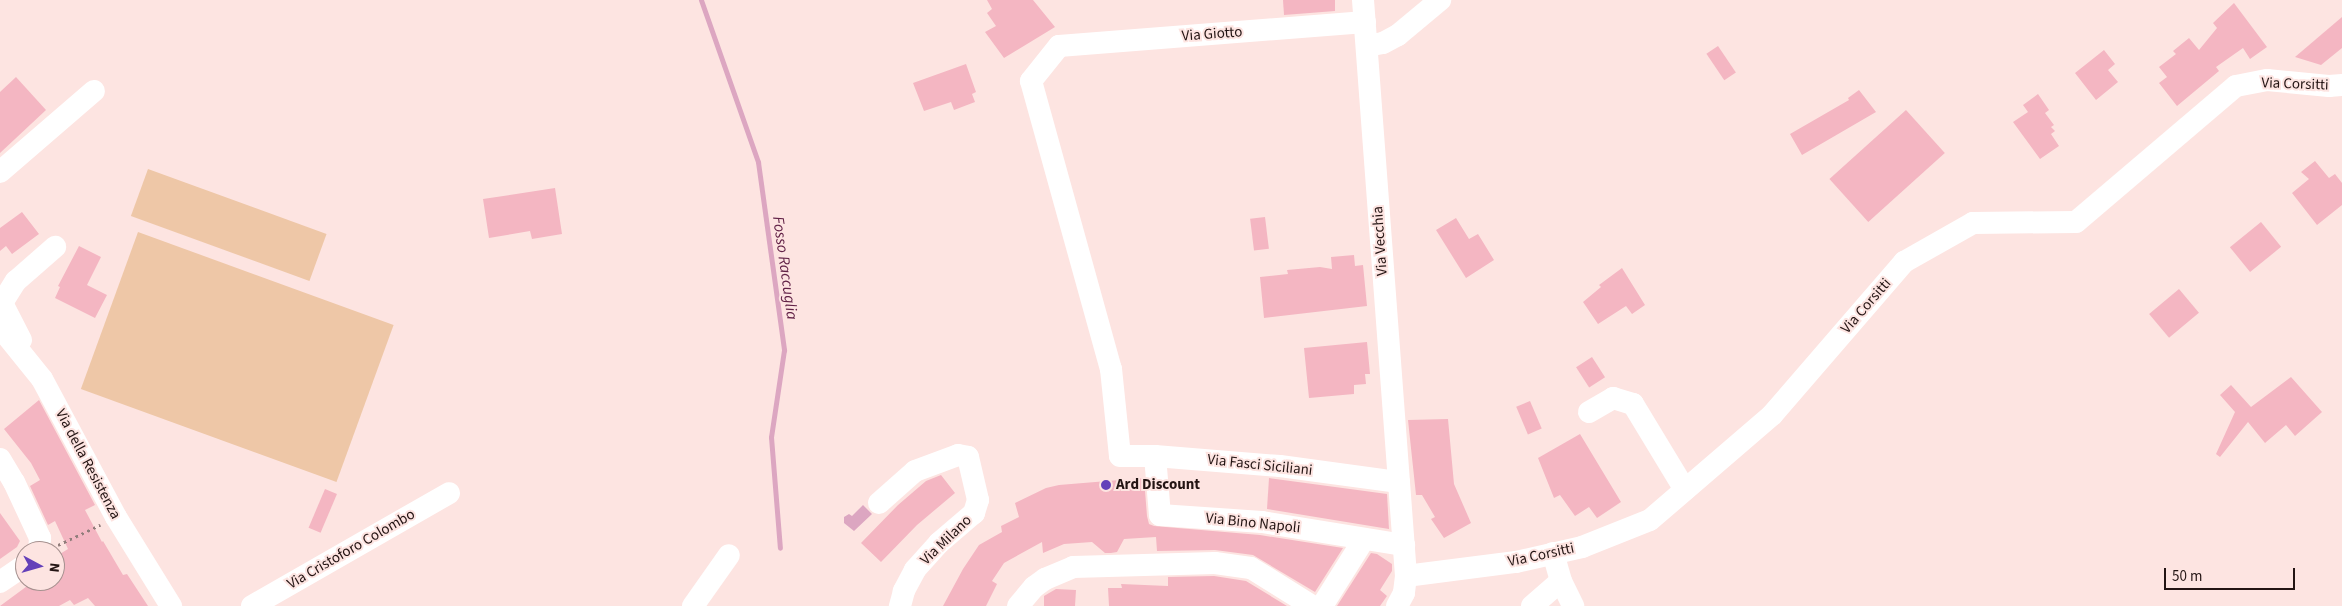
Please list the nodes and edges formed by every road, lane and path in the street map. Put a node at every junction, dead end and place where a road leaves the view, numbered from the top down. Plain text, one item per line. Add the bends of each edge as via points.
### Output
1 (1363, 0) edge
2 (1440, 0) edge
3 (1365, 22) junction
4 (1367, 46) junction
5 (2342, 85) edge
6 (94, 91) dead end
7 (0, 172) edge
8 (55, 247) dead end
9 (0, 326) edge
10 (20, 352) junction
11 (1589, 412) dead end
12 (1120, 456) joint
13 (1155, 456) junction
14 (0, 459) edge
15 (1399, 482) junction
16 (1685, 490) junction
17 (449, 493) dead end
18 (879, 503) dead end
19 (116, 518) junction
20 (1364, 539) junction
21 (39, 541) edge
22 (65, 542) edge
23 (1404, 546) junction
24 (1553, 553) junction
25 (729, 554) dead end
26 (15, 570) edge
27 (1406, 576) junction
28 (0, 582) edge
29 (1561, 582) junction
30 (171, 606) edge
31 (252, 606) edge
32 (693, 606) edge
33 (900, 606) edge
34 (1018, 606) edge
35 (1312, 606) edge
36 (1322, 606) edge
37 (1397, 606) edge
38 (1532, 606) edge
39 (1573, 606) edge

1 - 3 street, Via Vecchia
2 - 4 street via 1398,35 1383,43
3 - 4 street, Via Vecchia
3 - 12 street, Via Giotto via 1059,46 1031,81 1111,369
4 - 15 street, Via Vecchia
5 - 16 street, Via Corsitti via 2267,80 2236,86 2076,222 1973,223 1904,262 1772,415
6 - 7 street
8 - 10 street via 16,281 2,303 21,337
9 - 10 street, Via della Resistenza
10 - 19 street, Via della Resistenza via 42,379
11 - 16 street via 1613,398 1633,404
12 - 13 street, Via Fasci Siciliani
13 - 15 street, Via Fasci Siciliani via 1280,466
13 - 20 street, Via Bino Napoli via 1160,515 1262,522
14 - 21 street via 14,482
15 - 23 street, Via Vecchia
16 - 24 street, Via Corsitti via 1650,520 1582,546
17 - 31 street, Via Cristoforo Colombo
18 - 33 street, Via Milano via 915,471 958,454 968,458 978,500 974,513 939,543 915,570
19 - 22 path
19 - 30 street, Via della Resistenza
20 - 23 street, Via Bino Napoli
20 - 36 street
23 - 27 street, Via Vecchia
24 - 27 street, Via Corsitti via 1516,562
24 - 29 street
25 - 32 street
26 - 28 street
27 - 37 street, Via Vecchia via 1404,593
29 - 38 street
29 - 39 street
34 - 35 street via 1034,587 1073,566 1215,563 1251,568

